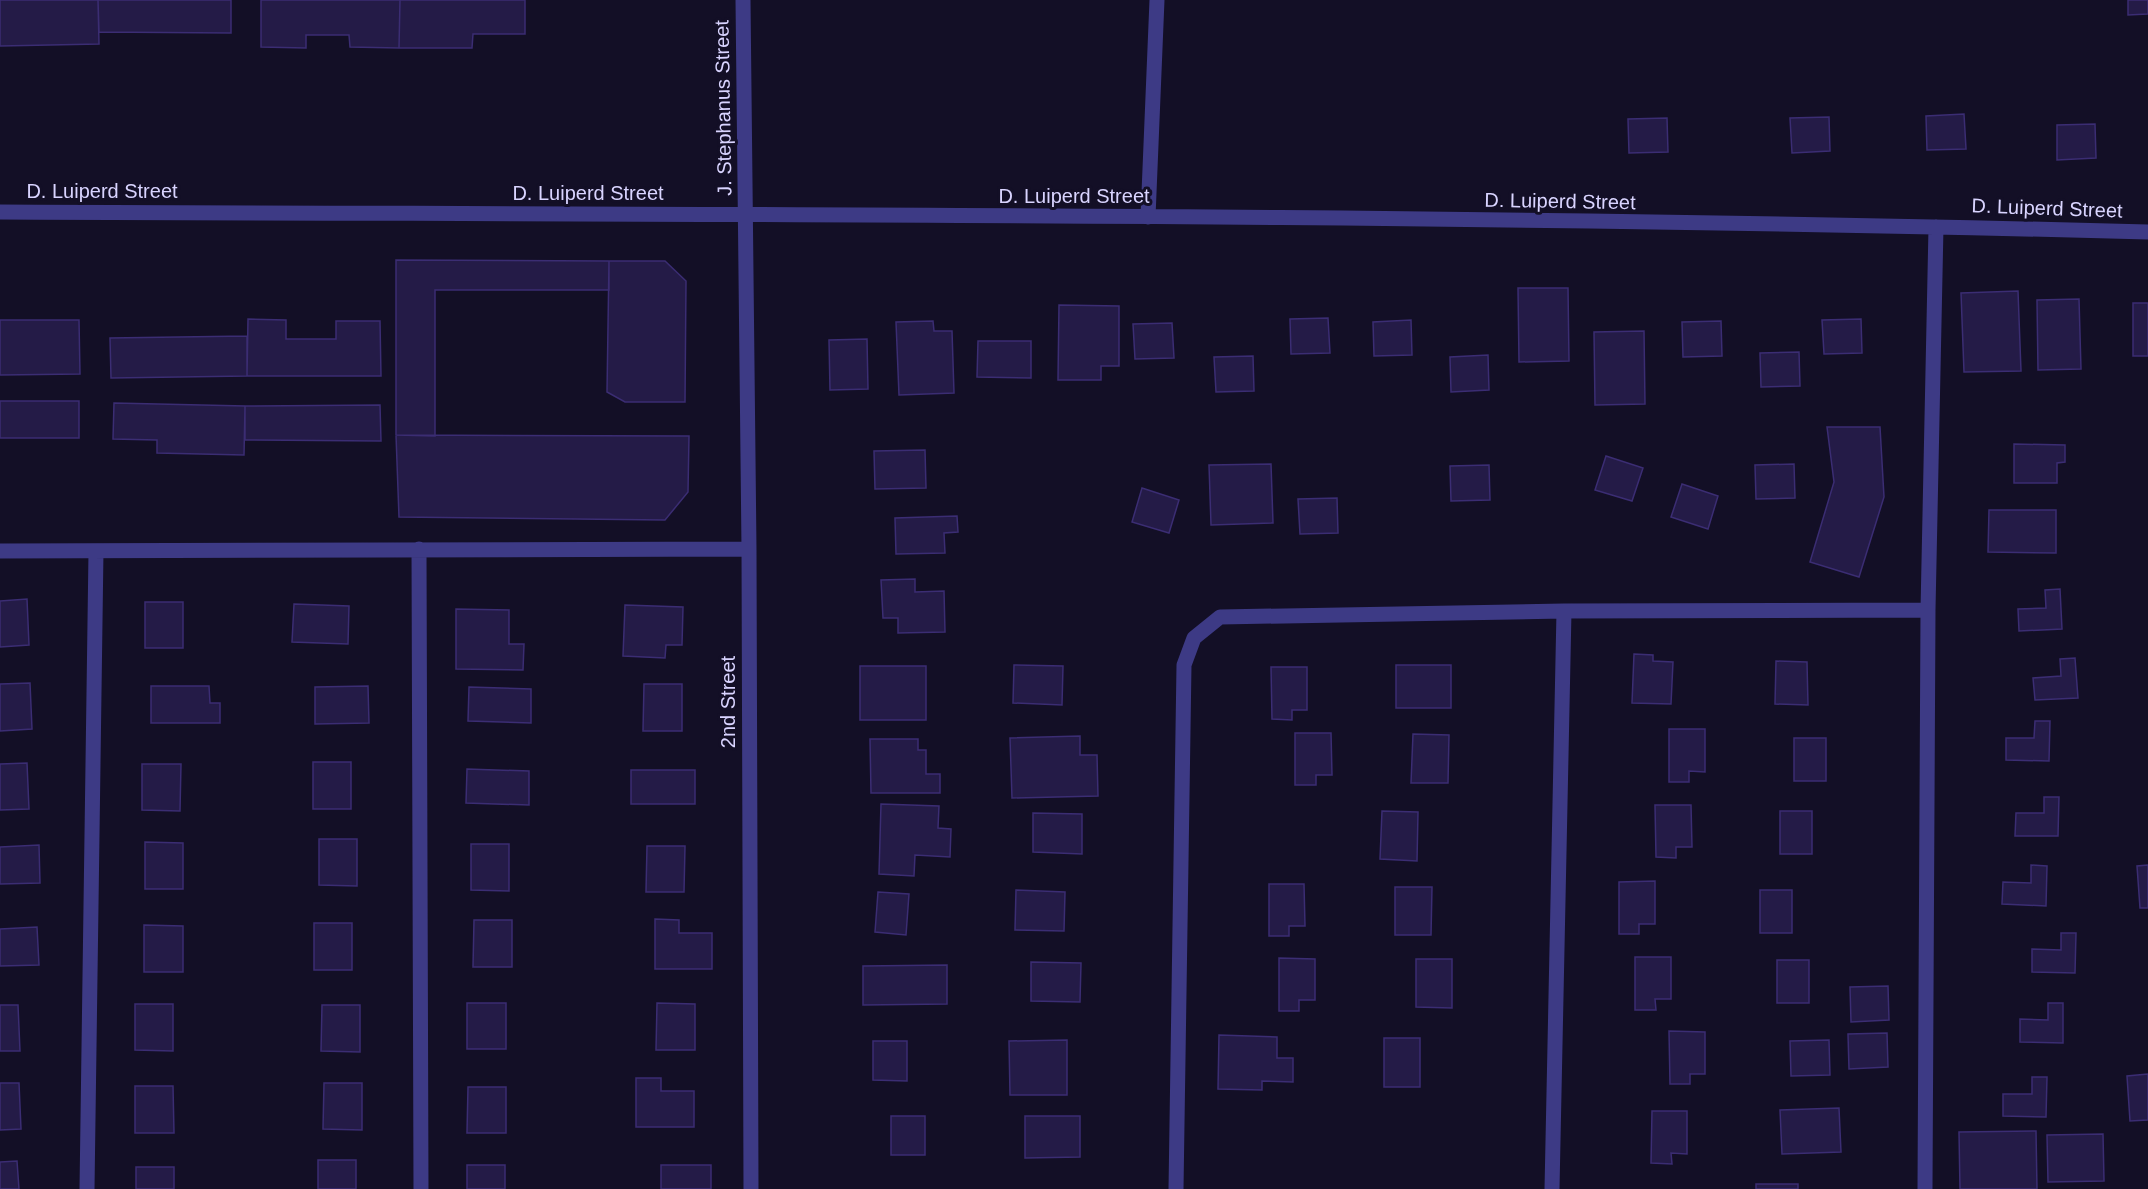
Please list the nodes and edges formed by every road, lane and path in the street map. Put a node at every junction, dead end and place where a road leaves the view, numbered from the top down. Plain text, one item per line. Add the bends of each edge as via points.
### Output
1 (743, 0) edge
2 (1157, 0) edge
3 (0, 212) edge
4 (745, 215) junction
5 (1148, 217) junction
6 (1936, 227) junction
7 (2148, 232) edge
8 (419, 549) junction
9 (749, 549) junction
10 (96, 551) junction
11 (0, 552) edge
12 (1928, 610) junction
13 (1564, 611) junction
14 (87, 1189) edge
15 (421, 1189) edge
16 (752, 1189) edge
17 (1176, 1189) edge
18 (1552, 1189) edge
19 (1925, 1189) edge

1 - 4 street, J. Stephanus Street
2 - 5 street
3 - 4 street, D. Luiperd Street
4 - 5 street, D. Luiperd Street
4 - 9 street, 2nd Street
5 - 6 street, D. Luiperd Street
6 - 7 street, D. Luiperd Street
6 - 12 street
8 - 9 street
8 - 10 street
8 - 15 street
9 - 16 street, 2nd Street
10 - 11 street
10 - 14 street
12 - 13 street
12 - 19 street
13 - 17 street via 1220,617 1194,638 1184,665
13 - 18 street

